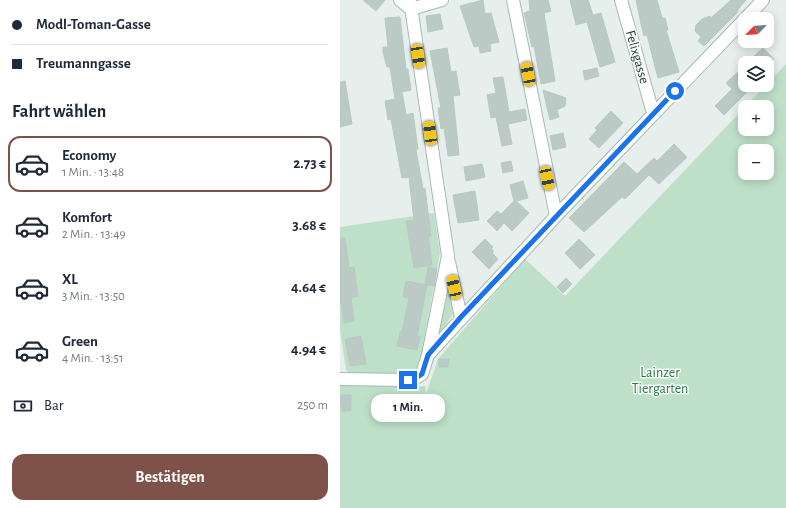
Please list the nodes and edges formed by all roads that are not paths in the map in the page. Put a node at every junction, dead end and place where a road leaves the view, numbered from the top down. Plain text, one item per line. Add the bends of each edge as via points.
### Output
1 (400, 0) edge
2 (442, 0) edge
3 (513, 0) edge
4 (621, 0) edge
5 (762, 0) edge
6 (411, 5) edge
7 (653, 113) junction
8 (556, 216) junction
9 (448, 256) junction
10 (461, 317) junction
11 (428, 355) junction
12 (340, 377) edge

1 - 6 street
2 - 6 street
3 - 8 street
4 - 7 street, Felixgasse
5 - 7 street
6 - 9 street
7 - 8 street
8 - 10 street
9 - 10 street
9 - 11 street
10 - 11 street
11 - 12 street via 422,374 416,378

